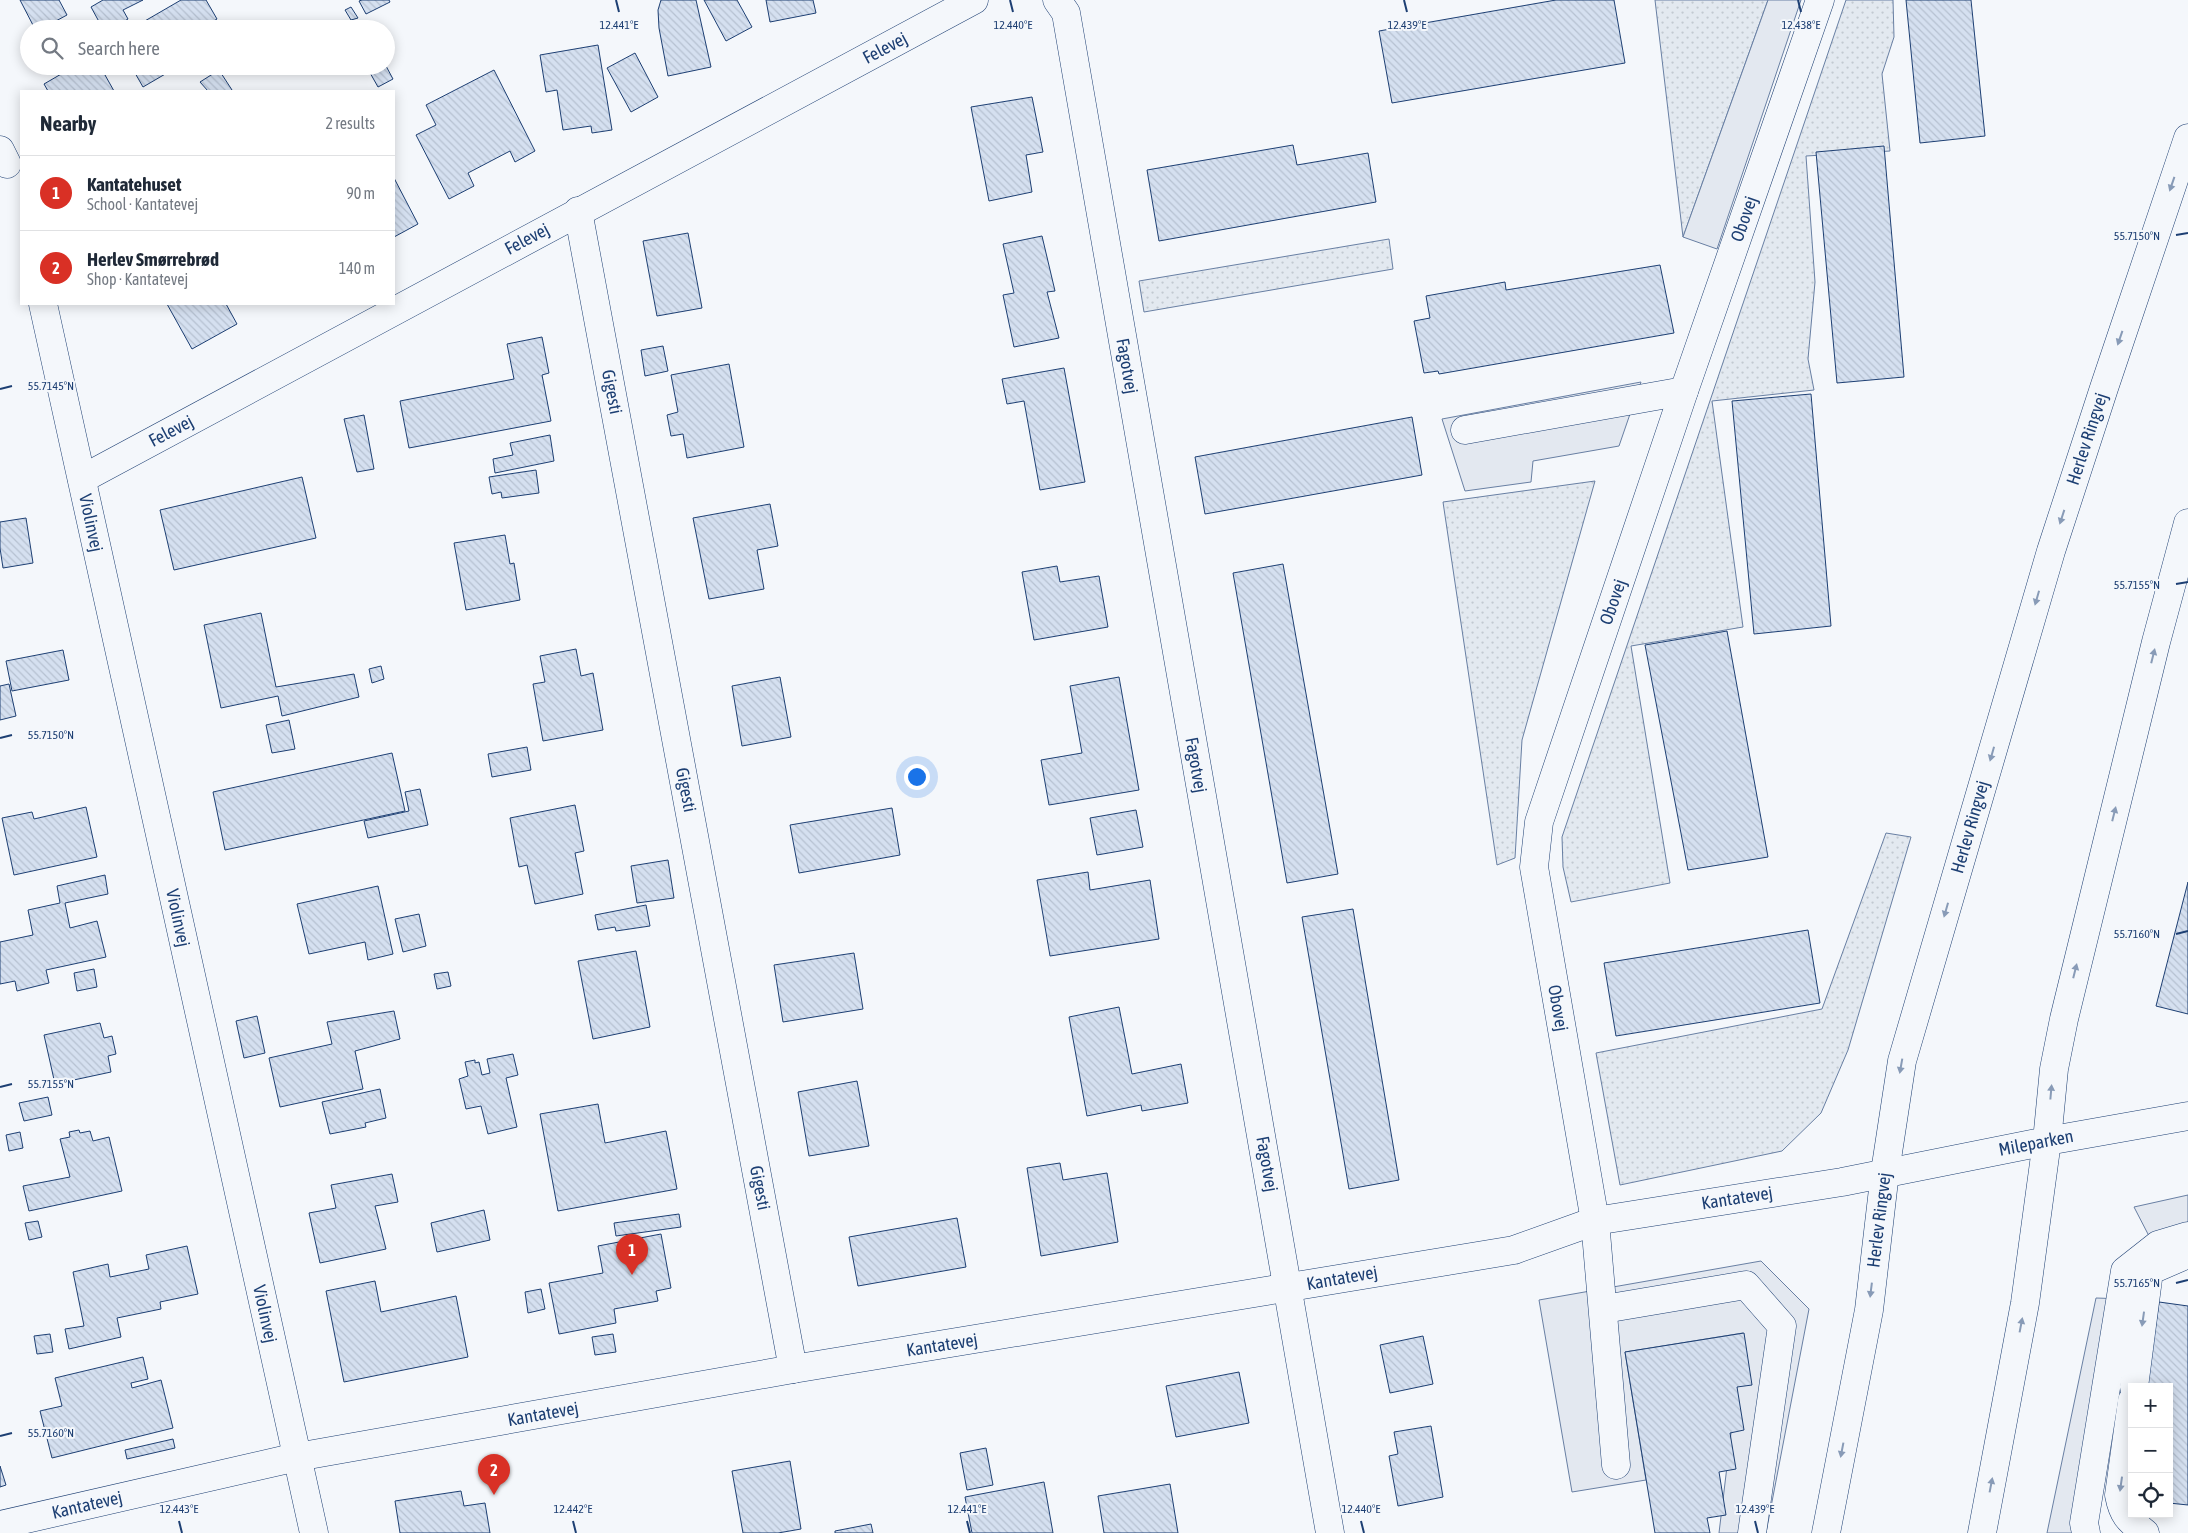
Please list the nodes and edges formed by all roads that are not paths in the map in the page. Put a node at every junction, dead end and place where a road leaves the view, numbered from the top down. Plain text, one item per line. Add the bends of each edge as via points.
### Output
1 (974, 0) edge
2 (1057, 0) edge
3 (1820, 0) edge
4 (2188, 138) edge
5 (578, 211) junction
6 (43, 305) edge
7 (1684, 391) junction
8 (1465, 430) dead end
9 (82, 479) junction
10 (2188, 523) edge
11 (2188, 1116) edge
12 (2047, 1141) junction
13 (1885, 1172) junction
14 (1595, 1221) junction
15 (2188, 1236) edge
16 (2188, 1254) edge
17 (1289, 1287) junction
18 (1604, 1309) junction
19 (793, 1369) junction
20 (2135, 1383) edge
21 (2128, 1428) edge
22 (297, 1458) junction
23 (1616, 1465) dead end
24 (0, 1525) edge
25 (314, 1533) edge
26 (1330, 1533) edge
27 (1752, 1533) edge
28 (1826, 1533) edge
29 (1982, 1533) edge
30 (2086, 1533) edge
31 (2146, 1533) edge

1 - 5 street, Felevej
2 - 17 street, Fagotvej via 1066,13
3 - 7 street, Obovej
4 -> 13 street, Herlev Ringvej via 2051,551 1904,1052
5 - 9 street, Felevej
5 - 19 street, Gigesti
6 - 9 street, Violinvej
7 - 8 street
7 - 14 street, Obovej via 1539,822 1534,867
9 - 22 street, Violinvej
12 -> 10 street via 2054,1069 2064,1019
11 - 12 street, Mileparken
12 - 13 street, Mileparken
29 -> 12 street via 2025,1304
13 - 14 street, Kantatevej via 1842,1182
13 -> 28 street, Herlev Ringvej via 1869,1310
14 - 17 street, Kantatevej via 1514,1250
14 - 18 street, Obovej
15 - 30 street via 2158,1245 2125,1270 2084,1523
16 -> 20 street via 2149,1270
17 - 19 street, Kantatevej
17 - 26 street, Fagotvej
18 - 23 street, Obovej
18 - 27 street via 1746,1285 1782,1326
19 - 22 street, Kantatevej
21 -> 31 street via 2119,1495 2122,1511
22 - 24 street, Kantatevej
22 - 25 street, Violinvej

